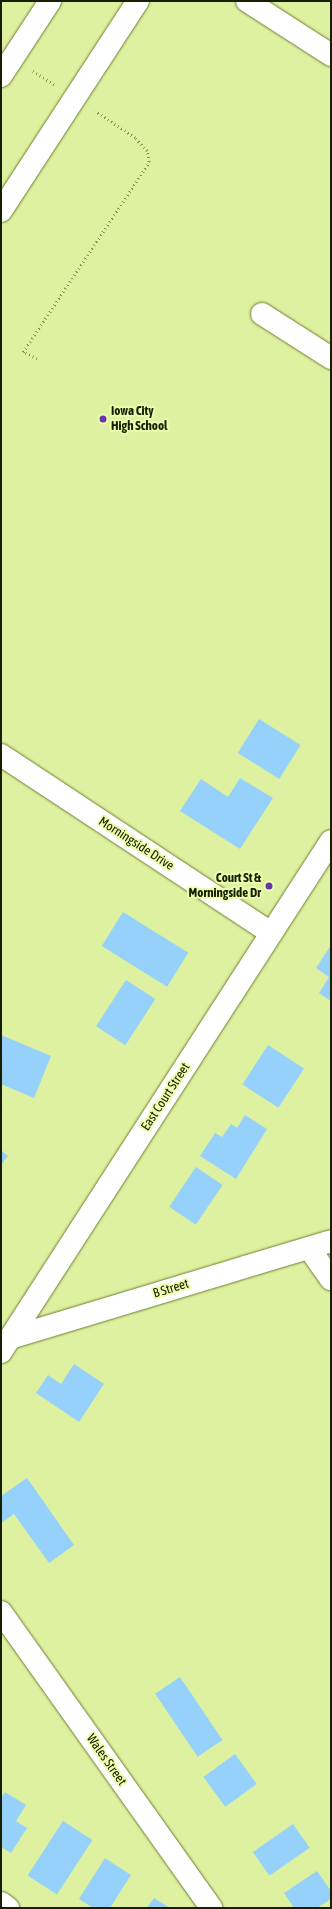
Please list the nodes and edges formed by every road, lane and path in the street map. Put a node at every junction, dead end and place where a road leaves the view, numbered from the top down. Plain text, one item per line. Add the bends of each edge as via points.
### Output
1 (50, 1) edge
2 (138, 1) edge
3 (247, 1) edge
4 (331, 56) edge
5 (13, 58) junction
6 (1, 76) edge
7 (75, 98) junction
8 (1, 211) edge
9 (262, 314) dead end
10 (331, 358) edge
11 (37, 360) dead end
12 (1, 755) edge
13 (331, 841) edge
14 (271, 933) junction
15 (331, 1241) edge
16 (309, 1248) junction
17 (331, 1278) edge
18 (6, 1345) edge
19 (1, 1612) edge
20 (1, 1903) edge
21 (8, 1908) edge
22 (211, 1908) edge

1 - 5 street
2 - 7 street
3 - 4 street
5 - 6 street
5 - 7 path
7 - 8 street
7 - 11 path via 135,138 147,151 150,162 23,352
9 - 10 street
12 - 14 street, Morningside Drive
13 - 14 street, East Court Street
14 - 18 street, East Court Street
15 - 16 street, B Street
16 - 17 street
16 - 18 street, B Street
19 - 22 street, Wales Street
20 - 21 street

